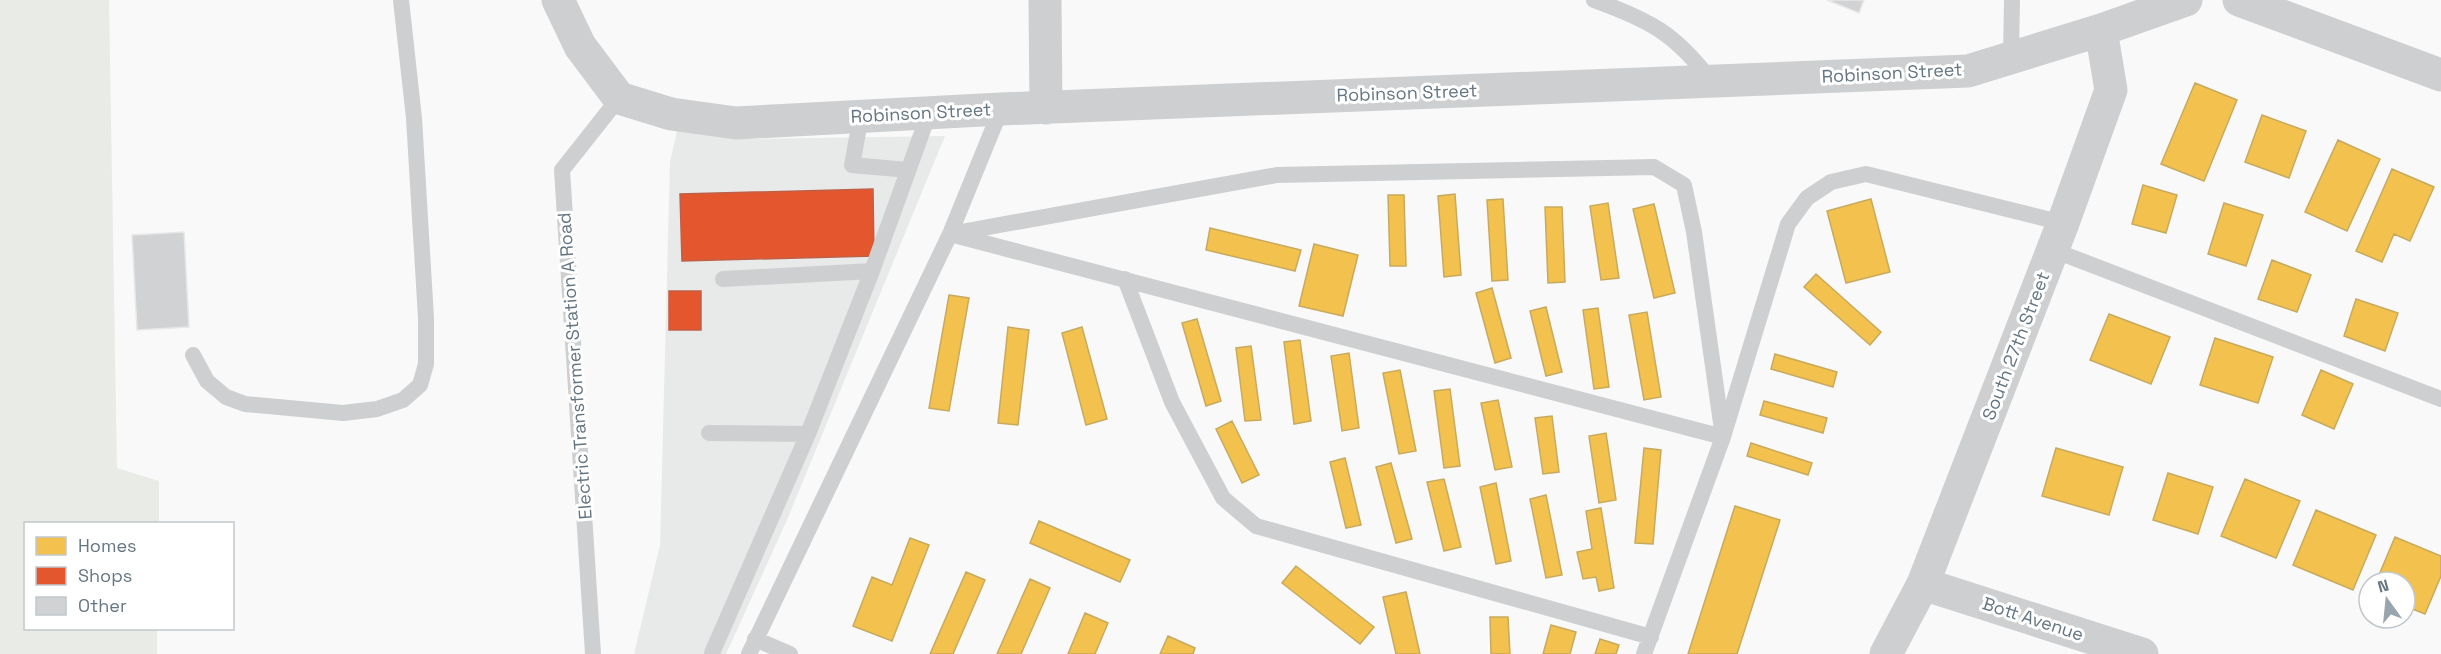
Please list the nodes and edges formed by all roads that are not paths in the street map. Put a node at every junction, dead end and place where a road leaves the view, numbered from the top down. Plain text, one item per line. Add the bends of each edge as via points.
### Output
1 (401, 0) edge
2 (558, 0) edge
3 (1045, 0) edge
4 (1594, 0) edge
5 (2012, 0) edge
6 (2186, 0) edge
7 (2239, 0) edge
8 (2101, 30) junction
9 (2011, 58) junction
10 (2441, 75) edge
11 (1711, 81) junction
12 (619, 98) junction
13 (1046, 108) junction
14 (1001, 109) junction
15 (929, 113) junction
16 (861, 116) junction
17 (908, 170) junction
18 (950, 234) junction
19 (2058, 236) junction
20 (872, 271) junction
21 (723, 279) dead end
22 (1125, 279) junction
23 (193, 355) dead end
24 (2441, 399) edge
25 (709, 433) dead end
26 (808, 434) junction
27 (1723, 437) junction
28 (1923, 584) junction
29 (1651, 637) junction
30 (752, 647) edge
31 (712, 653) edge
32 (593, 654) edge
33 (790, 654) edge
34 (1644, 654) edge
35 (1886, 654) edge
36 (2142, 654) edge

1 - 23 lane via 414,118 426,318 426,364 420,385 403,400 377,409 343,413 245,404 226,397 207,381
2 - 12 street via 580,46
3 - 13 street
4 - 11 lane via 1661,29 1691,55
5 - 9 lane
6 - 8 street, Robinson Street
7 - 10 street
8 - 9 street, Robinson Street
8 - 19 street, South 27th Street via 2111,90
9 - 11 street, Robinson Street via 1968,71
11 - 13 street, Robinson Street
12 - 16 street, Robinson Street via 671,114 736,123
12 - 32 lane, Electric Transformer Station A Road via 562,170
13 - 14 street, Robinson Street
14 - 15 street, Robinson Street
14 - 18 lane
15 - 16 street, Robinson Street
15 - 17 lane
16 - 17 lane via 852,165
17 - 20 lane
18 - 22 lane
18 - 27 lane via 1277,175 1653,167 1684,185 1695,232
18 - 30 lane
19 - 24 lane
19 - 27 lane via 1866,174 1831,182 1807,198 1788,224
19 - 28 street, South 27th Street
20 - 21 lane
20 - 26 lane
22 - 27 lane
22 - 29 lane via 1172,402 1223,498 1256,526
25 - 26 lane
26 - 31 lane
27 - 29 lane
28 - 35 street, South 27th Street
28 - 36 street, Bott Avenue
29 - 34 lane
30 - 33 lane

